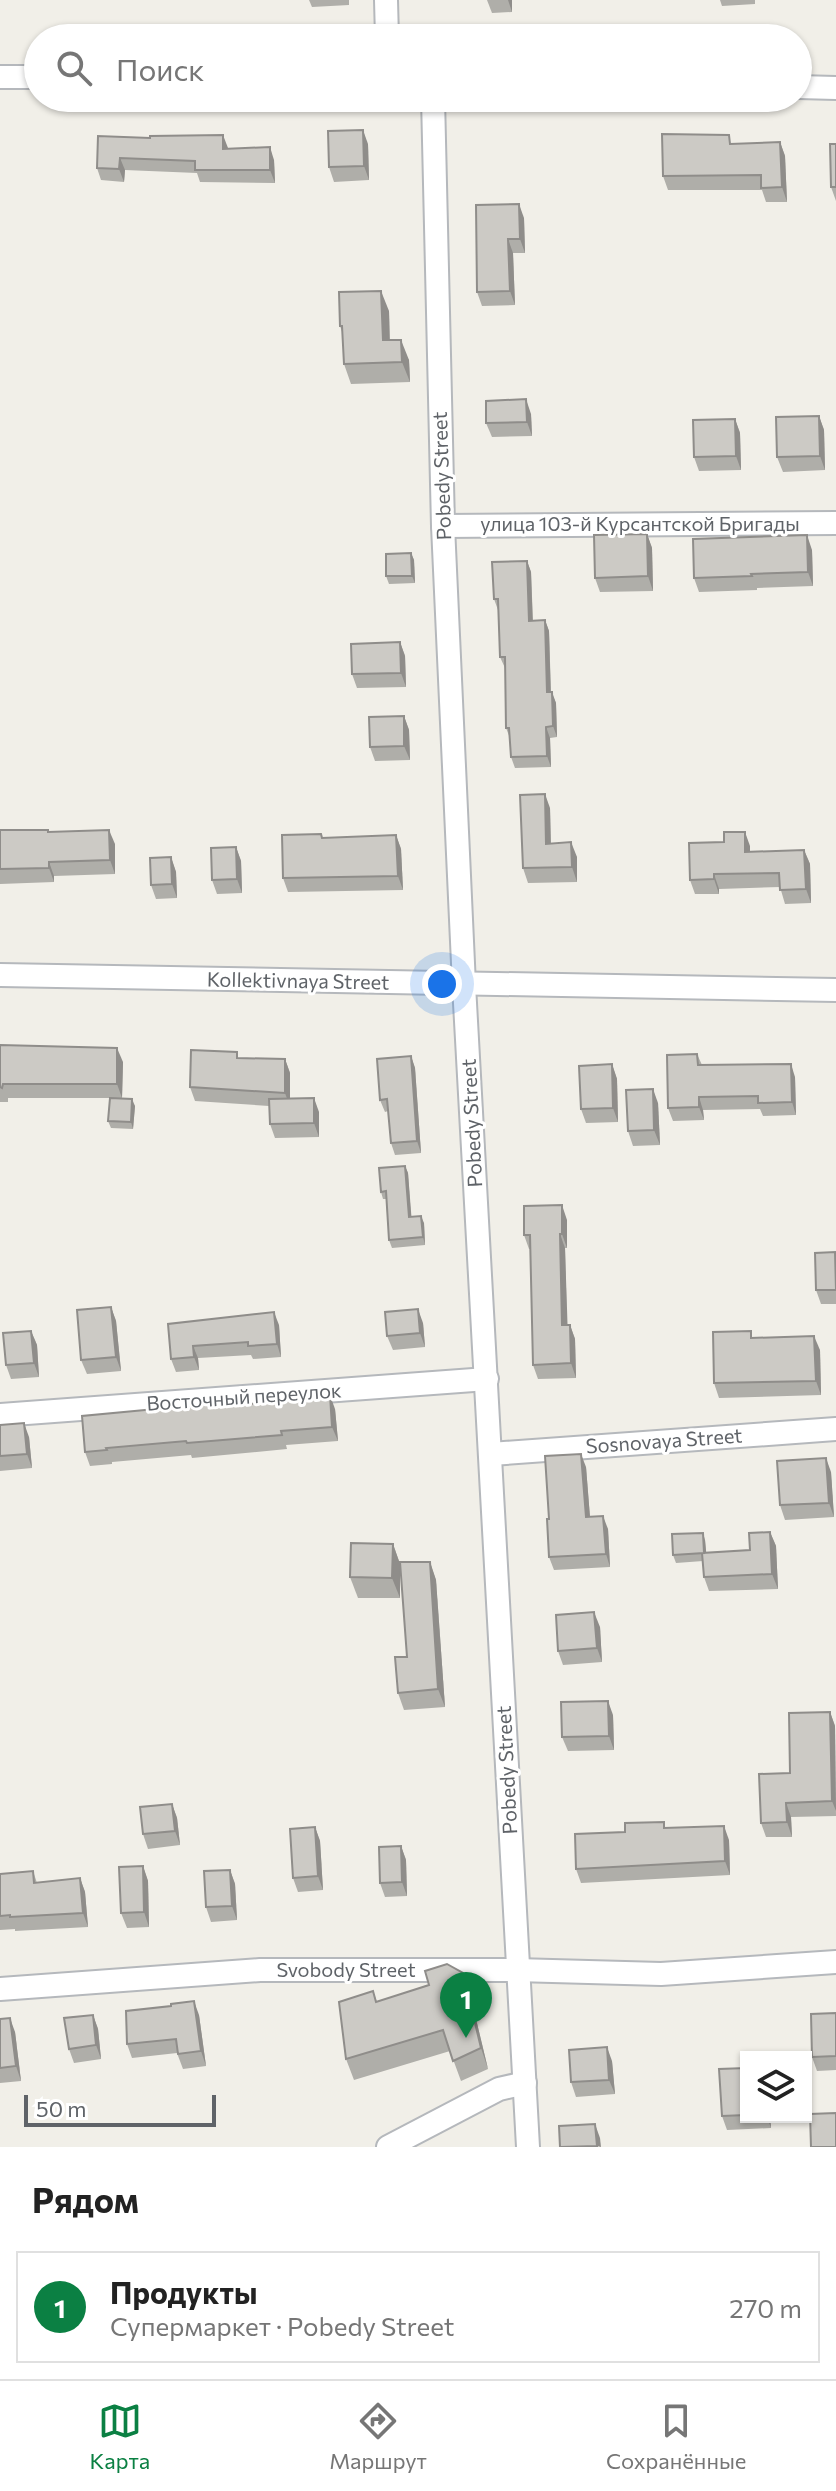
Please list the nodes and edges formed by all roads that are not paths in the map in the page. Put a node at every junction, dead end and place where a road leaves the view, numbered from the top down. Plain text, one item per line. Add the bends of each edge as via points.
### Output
1 (386, 0) edge
2 (387, 24) edge
3 (0, 77) edge
4 (24, 77) edge
5 (812, 87) edge
6 (836, 88) edge
7 (433, 112) edge
8 (836, 523) edge
9 (443, 526) junction
10 (0, 975) edge
11 (464, 985) junction
12 (836, 990) edge
13 (487, 1379) junction
14 (0, 1415) edge
15 (836, 1429) edge
16 (491, 1454) junction
17 (836, 1962) edge
18 (516, 1970) junction
19 (0, 1989) edge
20 (525, 2083) junction
21 (388, 2147) edge
22 (528, 2147) edge

1 - 2 street
3 - 4 street
5 - 6 street
7 - 9 street, Pobedy Street
8 - 9 street, улица 103-й Курсантской Бригады
9 - 11 street, Pobedy Street
10 - 11 street, Kollektivnaya Street
11 - 12 street, Kollektivnaya Street
11 - 13 street, Pobedy Street
13 - 14 street, Восточный переулок
13 - 16 street, Pobedy Street
15 - 16 street, Sosnovaya Street
16 - 18 street, Pobedy Street
17 - 18 street, Svobody Street via 661,1974
18 - 19 street, Svobody Street via 260,1970
18 - 20 street, Pobedy Street
20 - 21 street via 499,2089
20 - 22 street, Pobedy Street

